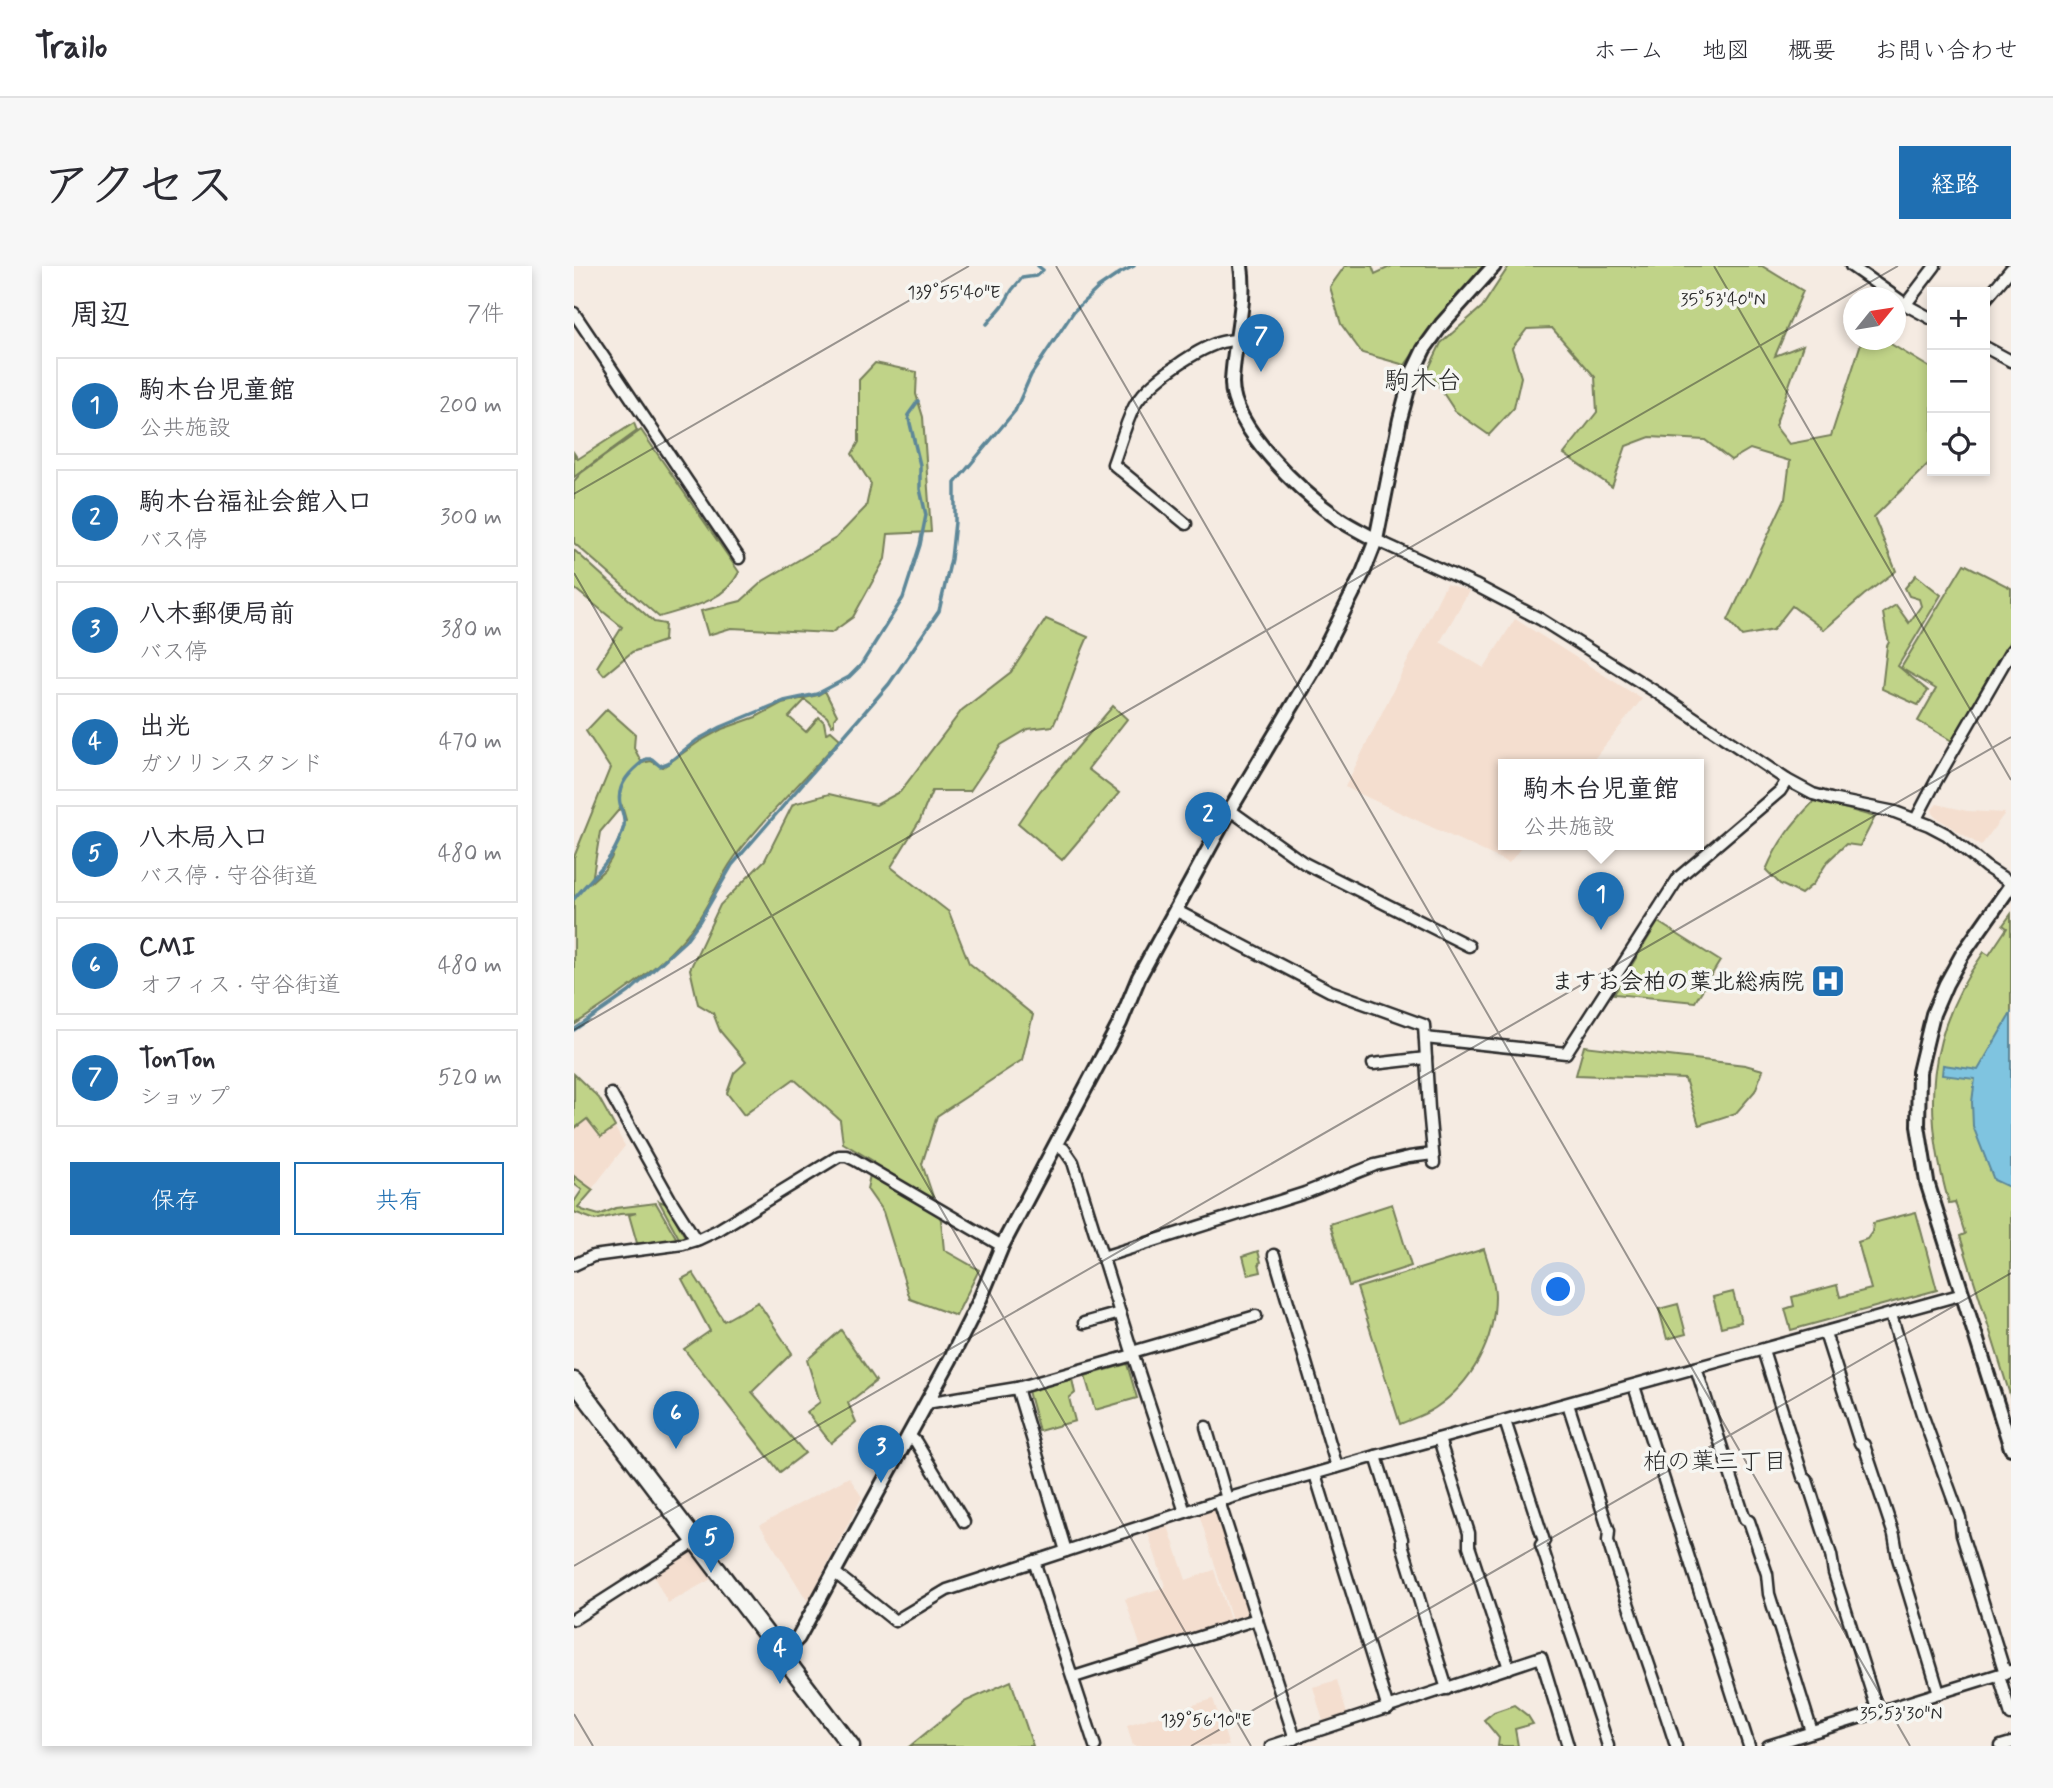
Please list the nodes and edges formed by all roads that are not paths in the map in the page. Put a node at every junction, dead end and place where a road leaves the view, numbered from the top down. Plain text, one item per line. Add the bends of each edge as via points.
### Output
1 (1241, 266) edge
2 (1494, 266) edge
3 (1935, 266) edge
4 (1857, 268) edge
5 (2011, 270) edge
6 (1883, 287) edge
7 (1990, 294) edge
8 (1906, 304) joint
9 (574, 313) edge
10 (1927, 316) edge
11 (1238, 341) junction
12 (1990, 349) edge
13 (2010, 358) edge
14 (1186, 524) dead end
15 (1376, 540) junction
16 (739, 558) dead end
17 (2011, 651) edge
18 (1787, 780) junction
19 (1230, 810) junction
20 (1916, 819) junction
21 (2011, 884) edge
22 (1175, 910) junction
23 (1469, 946) dead end
24 (1426, 1038) junction
25 (1426, 1058) junction
26 (1373, 1064) dead end
27 (611, 1094) dead end
28 (1056, 1145) junction
29 (696, 1240) junction
30 (1002, 1246) junction
31 (1274, 1255) dead end
32 (1102, 1257) junction
33 (574, 1265) edge
34 (1963, 1294) junction
35 (1120, 1313) junction
36 (1891, 1315) junction
37 (1256, 1316) dead end
38 (1084, 1323) dead end
39 (1825, 1333) junction
40 (1763, 1350) junction
41 (1133, 1353) junction
42 (1696, 1368) junction
43 (574, 1381) edge
44 (1634, 1386) junction
45 (1017, 1388) junction
46 (926, 1403) junction
47 (1568, 1404) junction
48 (1505, 1421) junction
49 (1206, 1427) dead end
50 (908, 1435) junction
51 (1439, 1439) junction
52 (2011, 1448) edge
53 (1376, 1456) junction
54 (1337, 1467) junction
55 (1315, 1474) junction
56 (1223, 1500) junction
57 (1185, 1512) junction
58 (964, 1522) dead end
59 (696, 1541) junction
60 (1066, 1551) junction
61 (1034, 1561) junction
62 (834, 1573) junction
63 (574, 1619) edge
64 (1257, 1619) junction
65 (782, 1654) junction
66 (1509, 1668) junction
67 (2005, 1673) edge
68 (1074, 1677) junction
69 (1447, 1689) junction
70 (1940, 1693) junction
71 (1388, 1709) junction
72 (1878, 1712) junction
73 (2011, 1715) edge
74 (1812, 1732) junction
75 (1295, 1739) junction
76 (2011, 1743) edge
77 (851, 1746) edge
78 (1095, 1746) edge
79 (1271, 1746) edge
80 (1568, 1746) edge
81 (1608, 1746) edge
82 (1676, 1746) edge
83 (1749, 1746) edge
84 (1768, 1746) edge
85 (2001, 1746) edge

1 - 11 street
2 - 15 street via 1442,324 1412,374
3 - 8 street
4 - 6 street
5 - 7 street
8 - 10 street
9 - 16 street
11 - 14 street via 1203,350 1156,383 1135,404 1113,464
11 - 15 street via 1232,385 1245,424 1289,478 1340,520
12 - 13 street
15 - 18 street via 1540,619
15 - 19 street via 1316,666
17 - 20 street
18 - 20 street via 1822,796
18 - 24 street via 1780,791 1679,877 1566,1053
19 - 22 street
19 - 23 street via 1304,863
20 - 21 street via 1946,834
21 - 34 street via 1946,984 1933,1014 1919,1072 1921,1155
22 - 24 street via 1331,991 1424,1025
22 - 28 street
24 - 25 street
25 - 26 street
25 - 32 street via 1434,1159 1409,1157 1375,1165 1305,1193
27 - 29 street
28 - 30 street
28 - 32 street via 1073,1162
29 - 30 street via 839,1156 847,1156
29 - 33 street via 593,1256
30 - 46 street via 978,1304
31 - 54 street
32 - 35 street
34 - 36 street
34 - 52 street
35 - 38 street
35 - 41 street
36 - 39 street
36 - 67 street via 1960,1518
37 - 41 street
39 - 40 street
39 - 70 street via 1894,1535
40 - 42 street
40 - 72 street
41 - 45 street
41 - 57 street
42 - 44 street
42 - 74 street via 1767,1574 1769,1594
43 - 59 main road
44 - 47 street
44 - 83 street
45 - 46 street
45 - 60 street
46 - 50 street
47 - 48 street
47 - 82 street via 1630,1613
48 - 51 street
48 - 81 street
49 - 56 street
50 - 58 street
50 - 62 street
51 - 53 street
51 - 66 street
53 - 54 street
53 - 69 street
54 - 55 street
55 - 56 street
55 - 71 street
56 - 57 street
56 - 64 street
57 - 60 street
59 - 63 street
59 - 65 main road
60 - 61 street
61 - 62 street via 947,1590 895,1621
61 - 68 street
62 - 65 street via 798,1638
64 - 68 street
64 - 75 street
65 - 77 main road
66 - 69 street
66 - 80 street via 1541,1657
67 - 70 street
67 - 73 street
68 - 78 street
69 - 71 street
70 - 72 street
71 - 75 street
72 - 74 street
74 - 84 street
75 - 79 street
76 - 85 street

